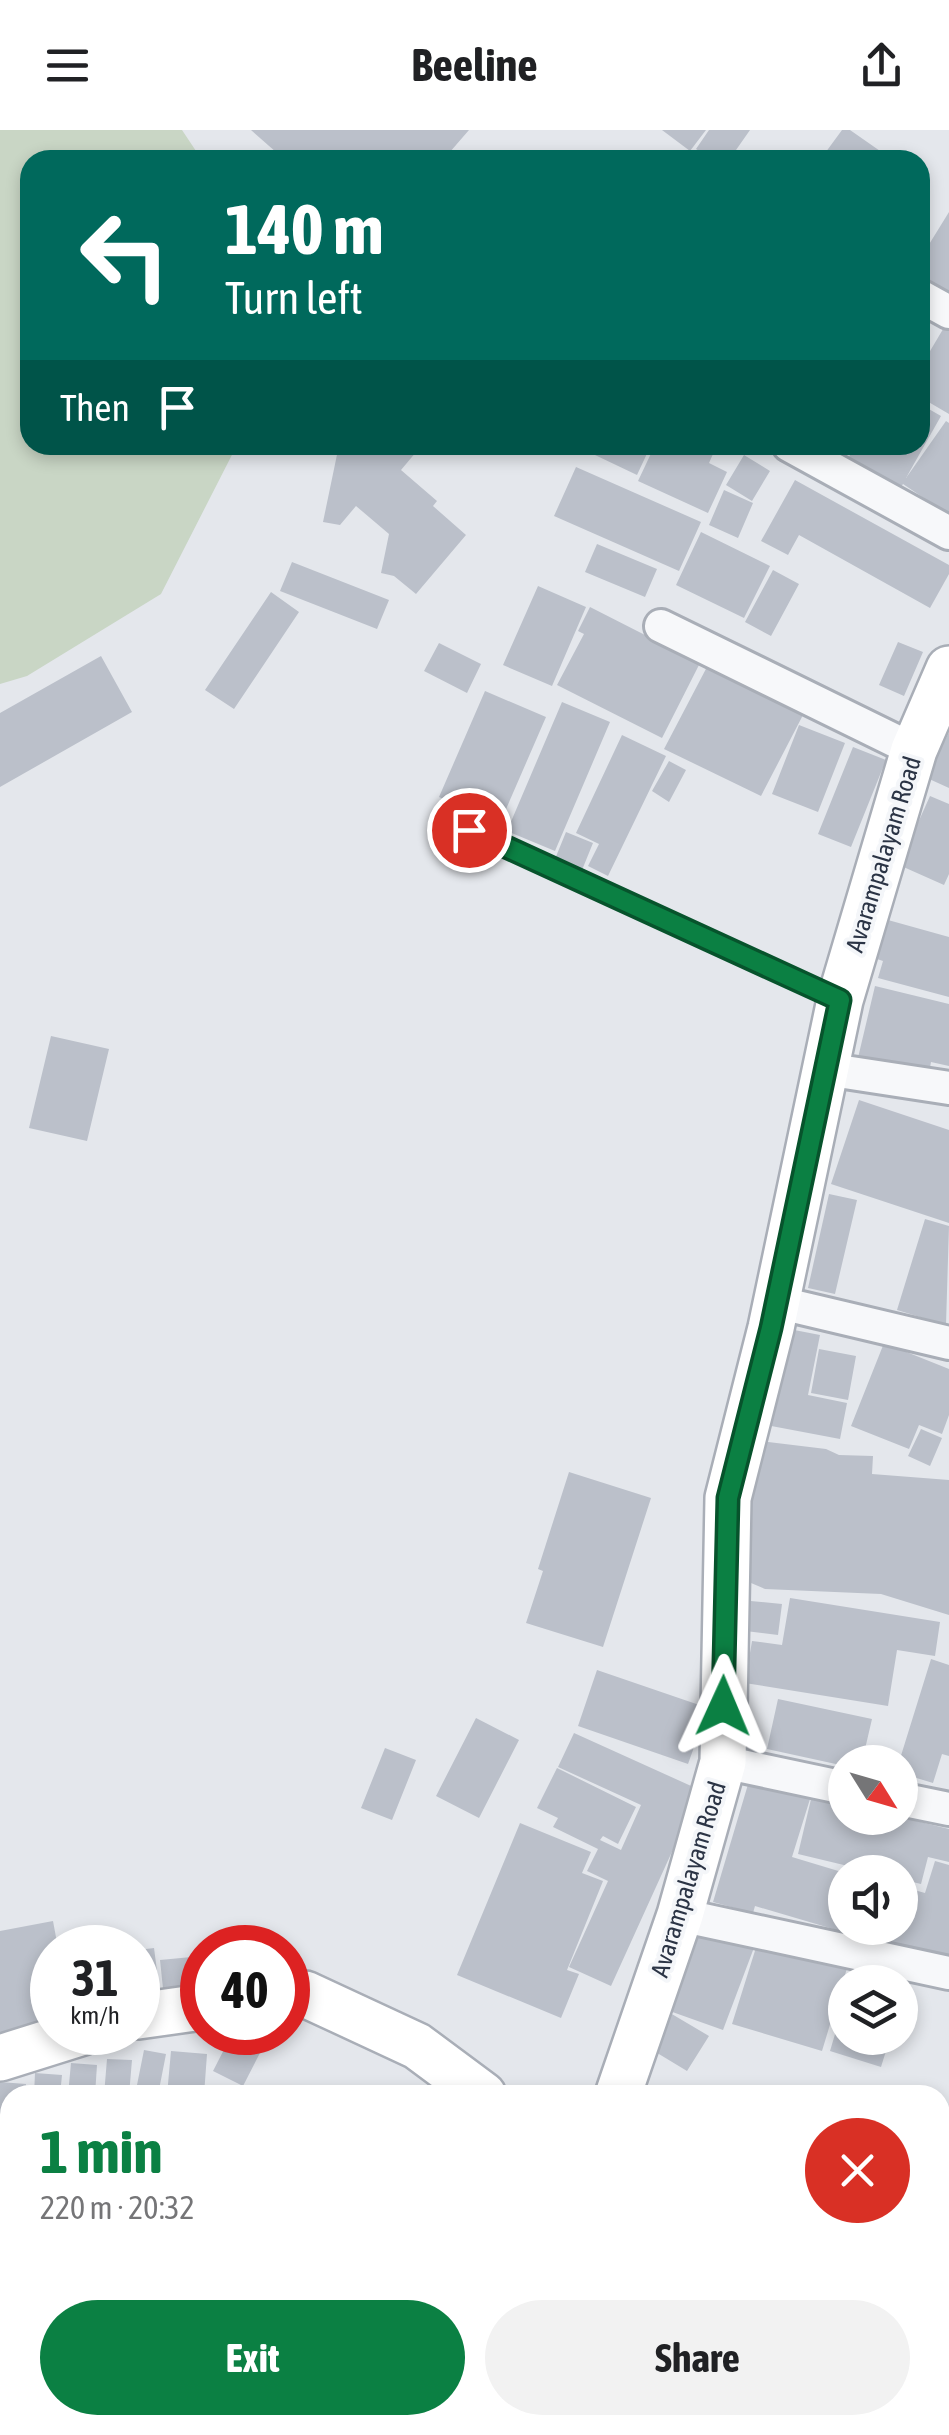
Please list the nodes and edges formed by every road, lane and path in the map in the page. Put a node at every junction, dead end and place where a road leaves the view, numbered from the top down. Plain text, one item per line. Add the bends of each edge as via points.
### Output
1 (806, 455) edge
2 (949, 533) edge
3 (661, 626) dead end
4 (949, 669) edge
5 (914, 750) junction
6 (469, 830) dead end
7 (840, 1000) junction
8 (825, 1070) junction
9 (949, 1088) edge
10 (776, 1302) junction
11 (949, 1342) edge
12 (723, 1762) junction
13 (828, 1784) edge
14 (918, 1803) edge
15 (949, 1810) edge
16 (680, 1915) junction
17 (949, 1973) edge
18 (310, 1996) edge
19 (30, 2048) edge
20 (0, 2058) edge
21 (470, 2085) edge
22 (621, 2085) edge

1 - 2 street
3 - 5 street
4 - 5 street, Avarampalayam Road
5 - 7 street, Avarampalayam Road
6 - 7 lane
7 - 8 street, Avarampalayam Road
8 - 9 street
8 - 10 street, Avarampalayam Road
10 - 11 street
10 - 12 street, Avarampalayam Road via 728,1498
12 - 13 street
12 - 16 street, Avarampalayam Road
14 - 15 street
16 - 17 street
16 - 22 street, Avarampalayam Road
18 - 21 street via 418,2046
19 - 20 street

